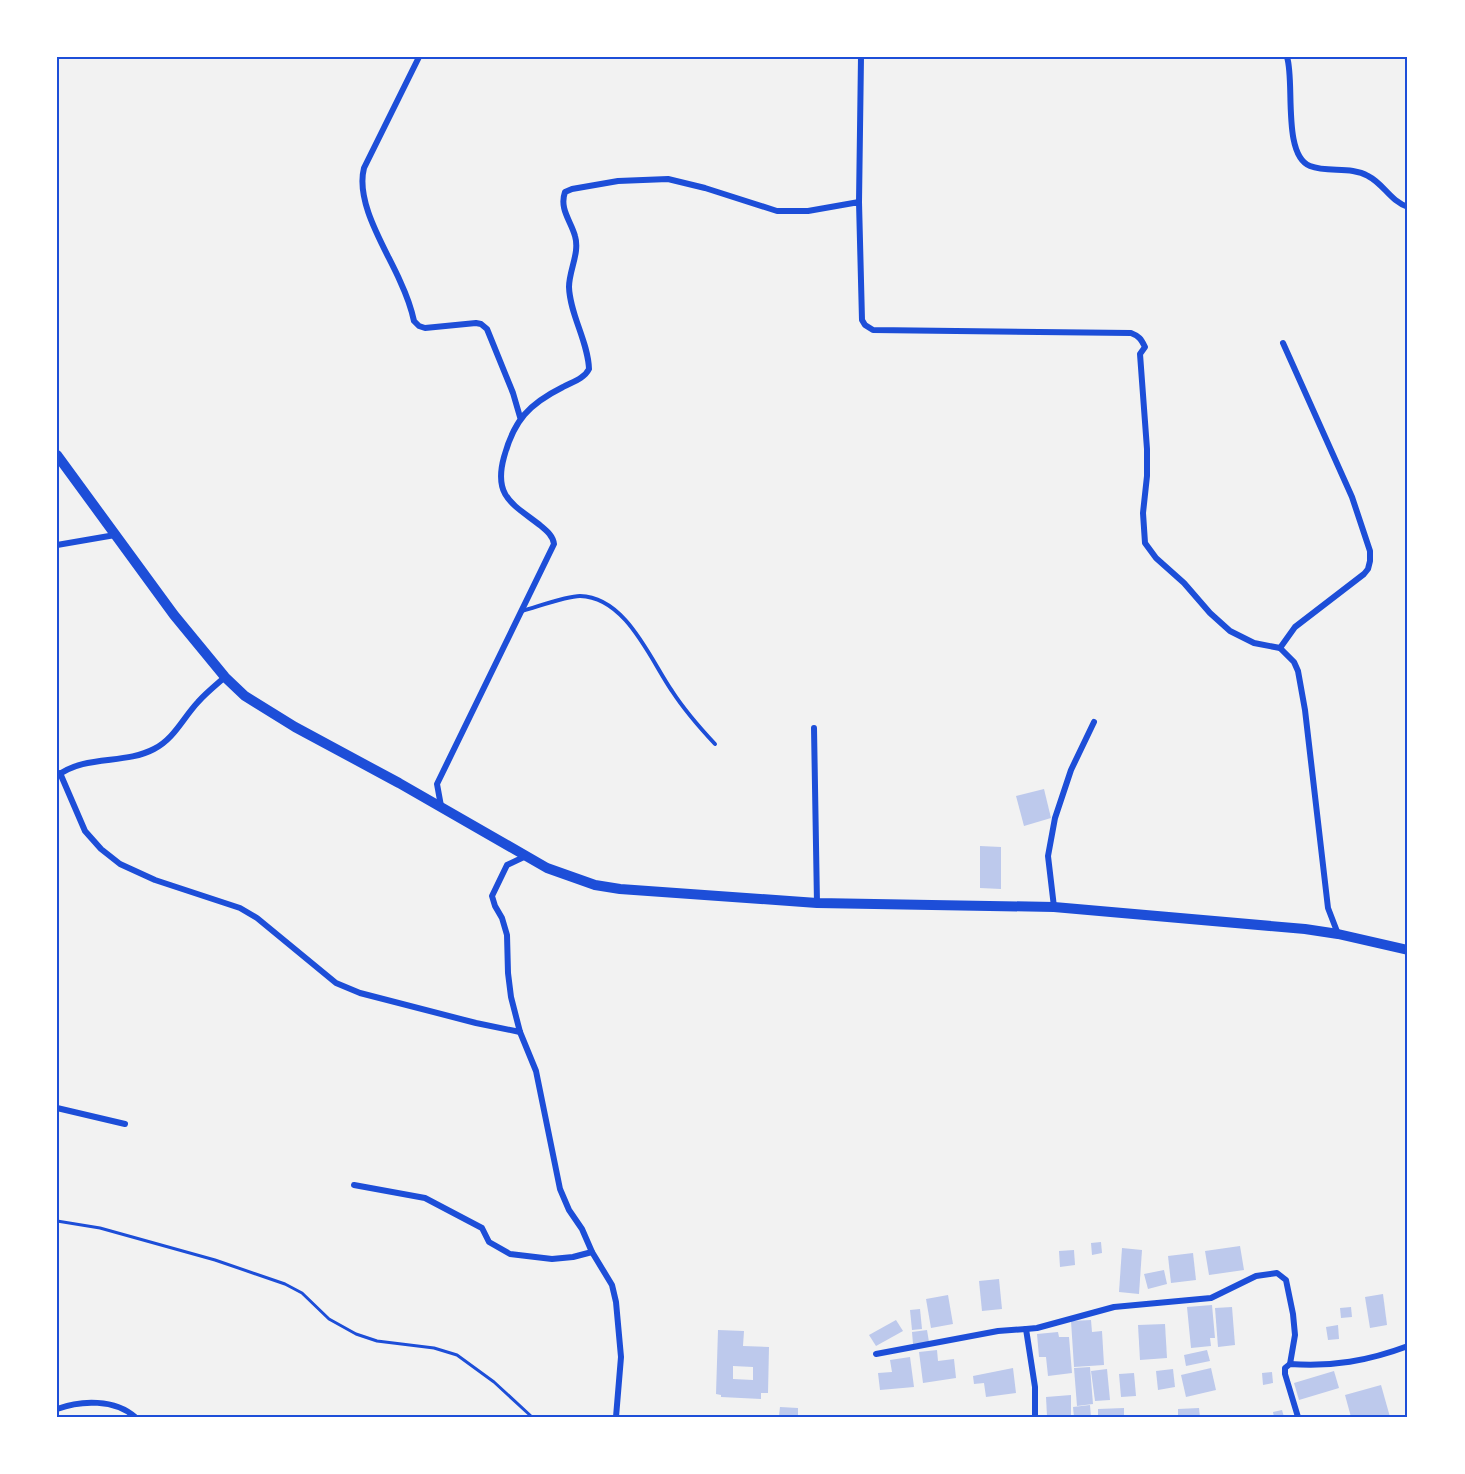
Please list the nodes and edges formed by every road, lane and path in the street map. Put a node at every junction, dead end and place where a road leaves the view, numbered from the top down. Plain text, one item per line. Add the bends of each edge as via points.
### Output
1 (419, 57) edge
2 (861, 57) edge
3 (1287, 57) edge
4 (859, 202) junction
5 (1408, 207) edge
6 (1283, 343) dead end
7 (520, 417) junction
8 (57, 455) edge
9 (116, 534) junction
10 (57, 545) edge
11 (521, 611) junction
12 (1280, 648) junction
13 (225, 677) junction
14 (1094, 722) dead end
15 (814, 728) dead end
16 (716, 744) dead end
17 (58, 775) edge
18 (441, 807) junction
19 (526, 856) junction
20 (817, 903) junction
21 (1054, 907) junction
22 (1338, 934) junction
23 (1408, 950) edge
24 (520, 1032) junction
25 (57, 1108) edge
26 (125, 1124) dead end
27 (354, 1185) dead end
28 (57, 1221) edge
29 (592, 1252) junction
30 (1026, 1329) junction
31 (1408, 1346) edge
32 (876, 1354) dead end
33 (1290, 1364) junction
34 (57, 1409) edge
35 (135, 1417) edge
36 (531, 1417) edge
37 (616, 1417) edge
38 (1035, 1417) edge
39 (1298, 1417) edge

1 - 7 street via 364,168 361,180 365,200 414,321 425,328 481,324 487,329
2 - 4 street
3 - 5 street via 1292,127 1300,157 1307,165 1368,175 1390,197
4 - 7 street via 808,211 777,211 668,179 618,182 565,192 563,206 576,250 569,290 589,369 584,376 540,399
4 - 12 street via 862,320 873,330 1138,335 1145,347 1140,354 1147,449 1145,543 1230,631 1254,643
6 - 12 street via 1353,497 1370,561 1364,574 1295,627
7 - 11 street via 504,456 500,484 521,511 546,530 554,544
8 - 9 street
9 - 10 street
9 - 13 street
11 - 16 lane via 580,596 600,601 618,612 692,719
11 - 18 street via 437,784
12 - 22 street via 1294,662 1302,688 1328,908
13 - 17 street via 155,749 131,757 81,763
13 - 18 street via 245,696 295,727
14 - 21 street via 1071,770 1055,818 1048,856
15 - 20 street
17 - 24 street via 85,831 120,864 240,908 336,983 352,990
18 - 19 street
19 - 20 street via 595,885
19 - 24 street via 507,865 492,896 507,934 508,973
20 - 21 street
21 - 22 street
22 - 23 street
24 - 29 street via 533,1061 560,1189
25 - 26 street
27 - 29 street via 424,1198 482,1228 489,1242 510,1254 552,1259
28 - 36 path via 100,1228 215,1260 285,1284 302,1293 329,1319 356,1334 457,1355 494,1382
29 - 37 street via 612,1285 616,1302 621,1357
30 - 32 street
30 - 33 street via 1114,1307 1211,1298 1256,1275 1276,1273 1286,1280 1293,1314
30 - 38 street via 1035,1387
31 - 33 street via 1356,1361 1318,1366
33 - 39 street via 1285,1374
34 - 35 street via 78,1402 99,1403 128,1411

